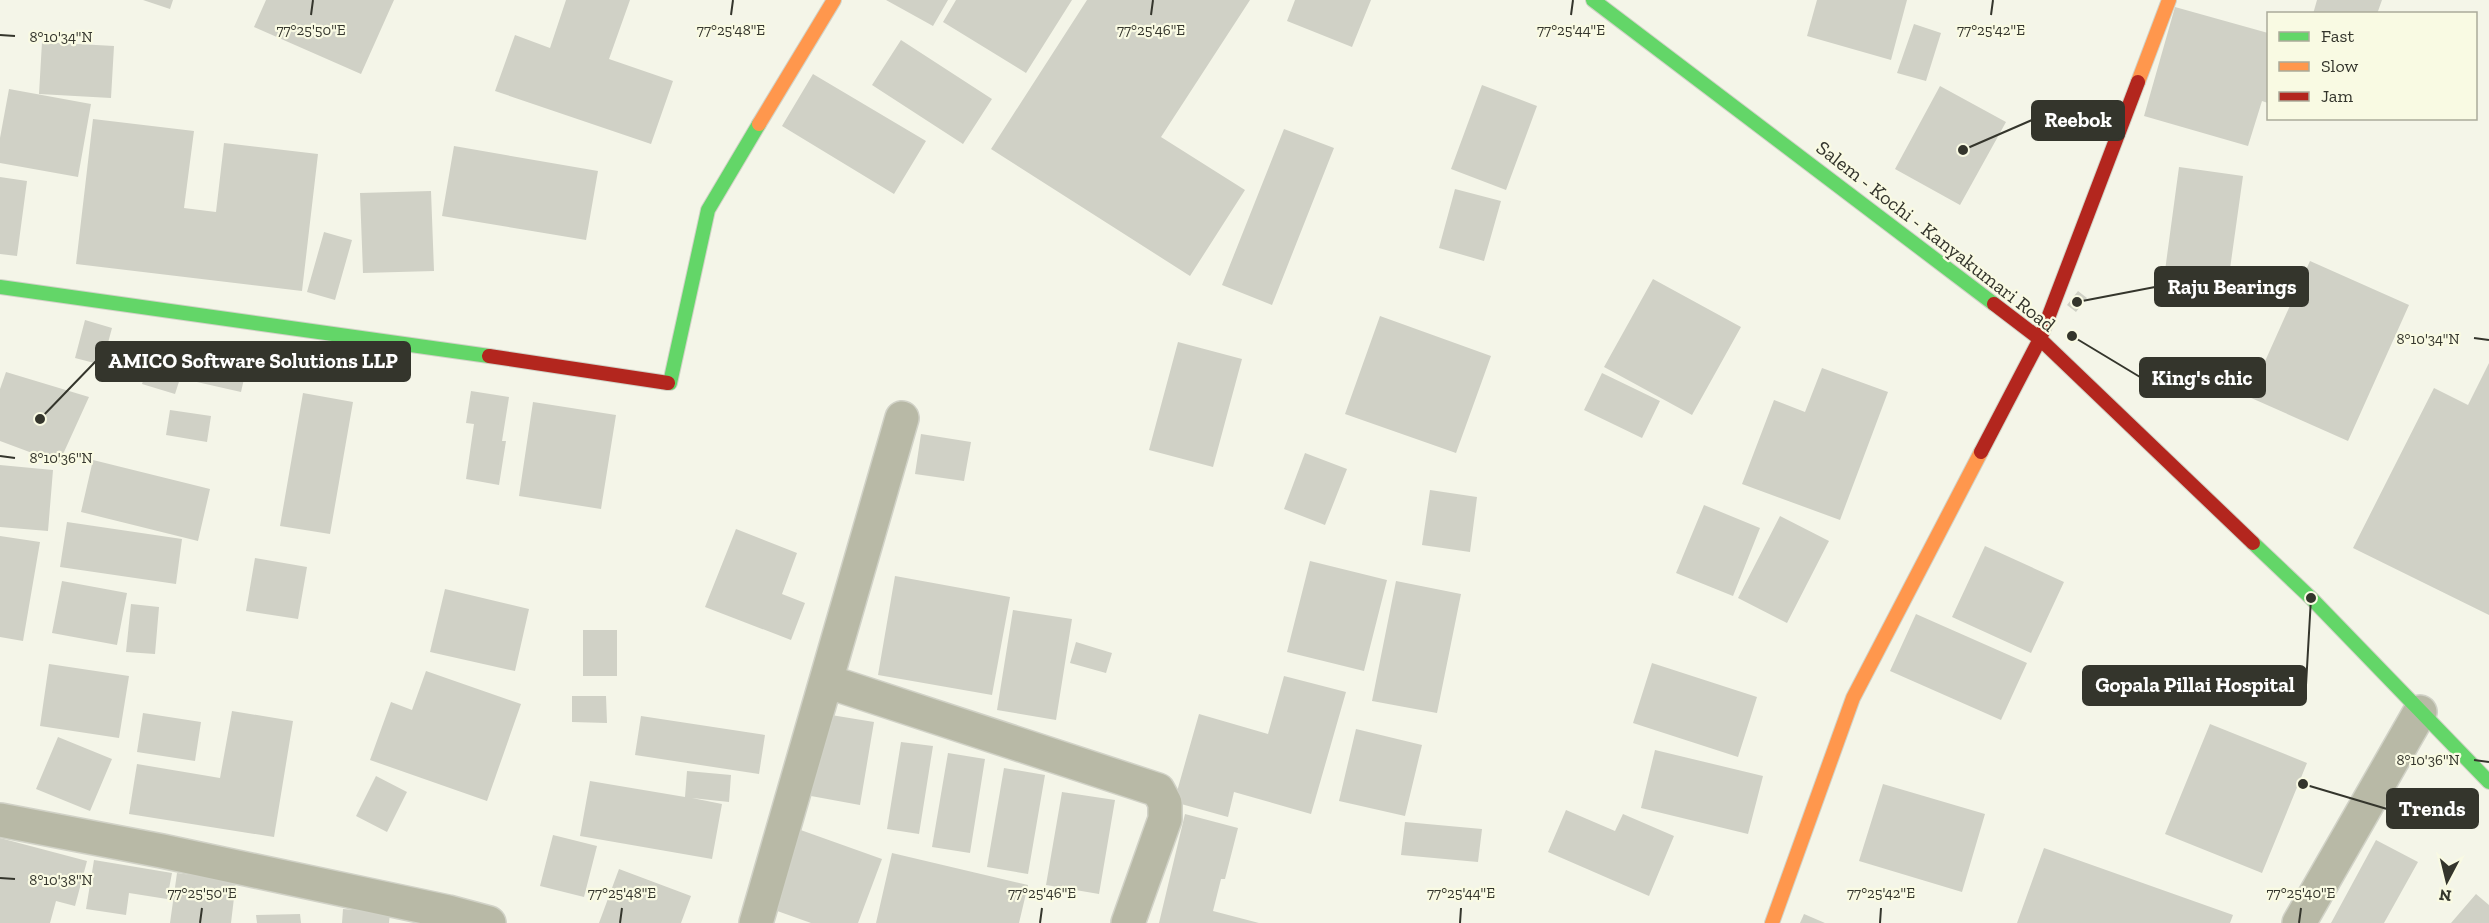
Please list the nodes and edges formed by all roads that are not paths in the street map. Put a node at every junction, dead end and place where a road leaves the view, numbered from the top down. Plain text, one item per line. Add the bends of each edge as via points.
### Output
1 (834, 0) edge
2 (1593, 0) edge
3 (2169, 0) edge
4 (0, 286) edge
5 (2040, 339) junction
6 (902, 418) dead end
7 (826, 681) junction
8 (2421, 712) junction
9 (2489, 782) edge
10 (0, 820) edge
11 (489, 923) edge
12 (756, 923) edge
13 (1128, 923) edge
14 (1772, 923) edge
15 (2299, 923) edge

1 - 4 main road via 708,210 670,383
2 - 5 main road, Salem - Kochi - Kanyakumari Road
3 - 5 main road
5 - 8 main road, Salem - Kochi - Kanyakumari Road via 2311,598
5 - 14 main road via 1853,698
6 - 7 street
7 - 12 street
7 - 13 street via 1158,790 1165,803 1165,819
8 - 9 main road, Salem - Kochi - Kanyakumari Road
8 - 15 street
10 - 11 street via 196,858

